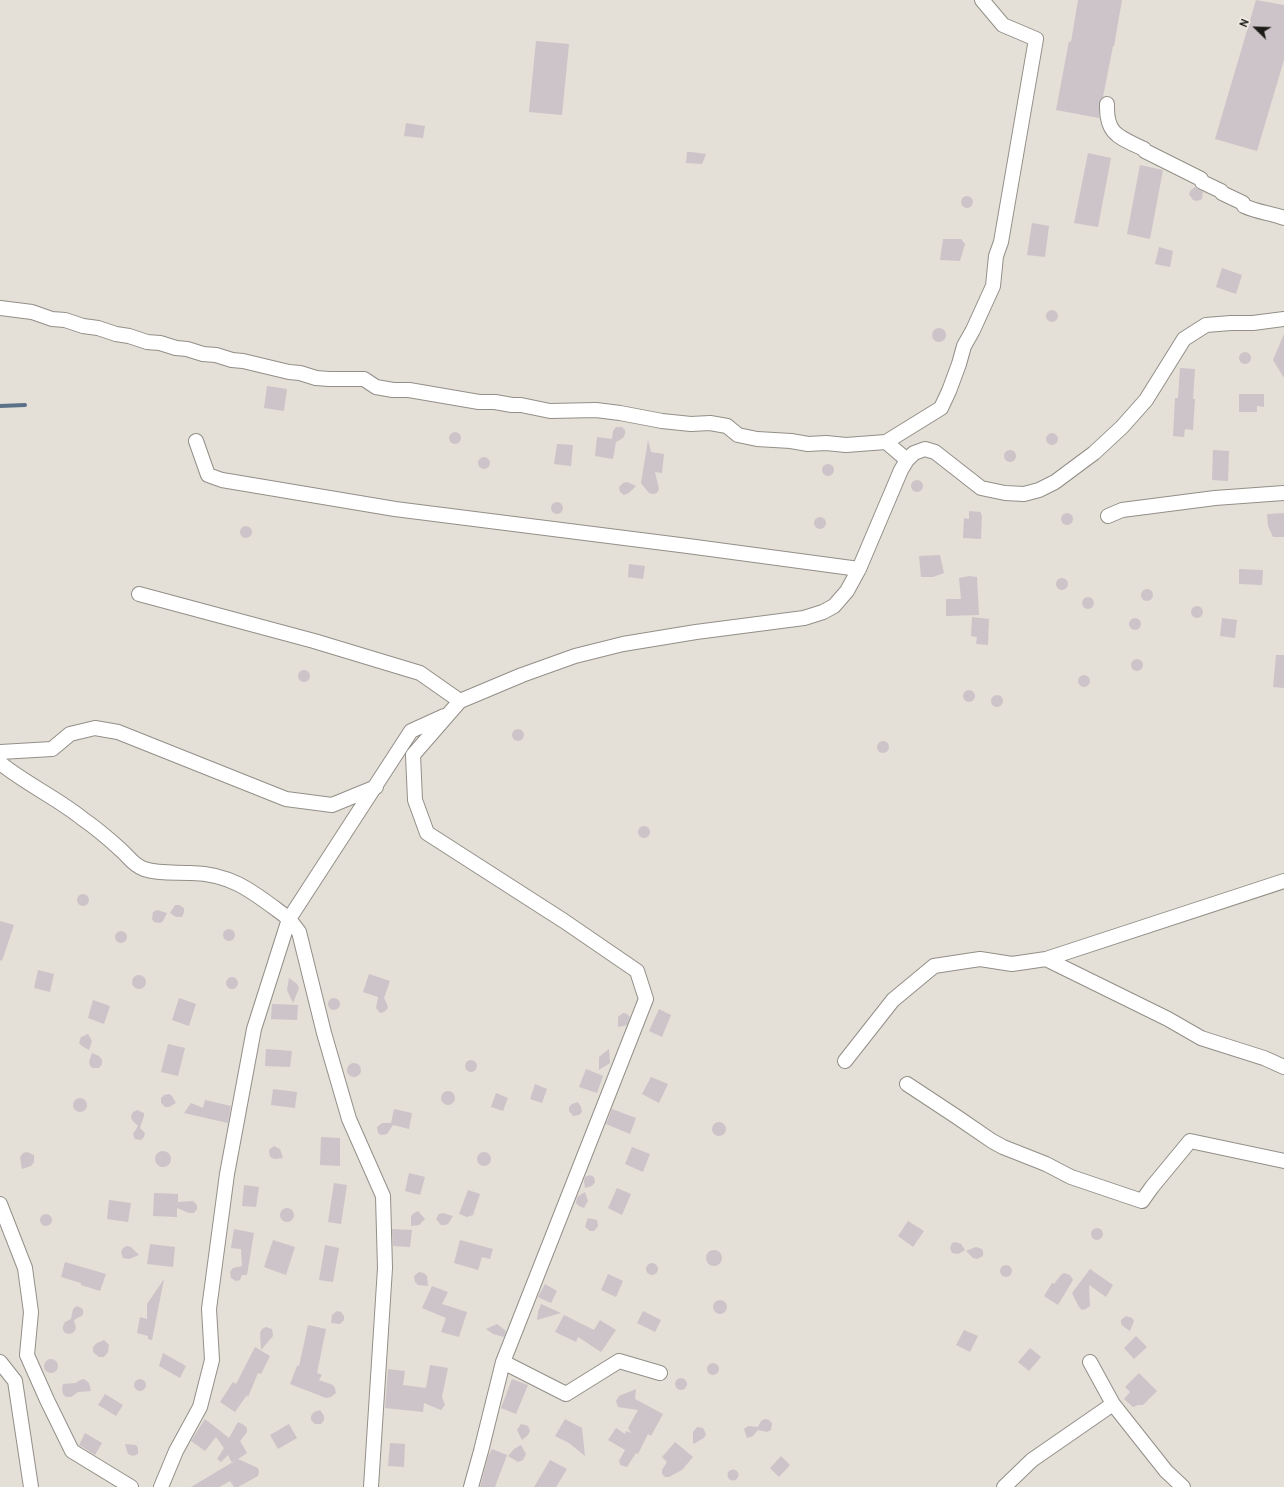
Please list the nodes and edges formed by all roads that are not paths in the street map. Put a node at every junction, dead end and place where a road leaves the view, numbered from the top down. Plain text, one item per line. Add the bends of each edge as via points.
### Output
1 (982, 0) edge
2 (1107, 104) dead end
3 (1284, 218) edge
4 (0, 308) edge
5 (1284, 319) edge
6 (196, 441) dead end
7 (886, 442) junction
8 (907, 460) junction
9 (1284, 493) edge
10 (1108, 516) dead end
11 (859, 569) junction
12 (139, 594) dead end
13 (460, 701) junction
14 (450, 713) junction
15 (0, 752) edge
16 (0, 763) edge
17 (376, 787) junction
18 (1284, 881) edge
19 (289, 919) junction
20 (1046, 959) junction
21 (845, 1061) dead end
22 (1284, 1067) edge
23 (906, 1084) dead end
24 (1284, 1161) edge
25 (0, 1204) edge
26 (0, 1362) edge
27 (503, 1362) junction
28 (1090, 1362) dead end
29 (660, 1373) dead end
30 (1113, 1404) junction
31 (31, 1487) edge
32 (131, 1487) edge
33 (161, 1487) edge
34 (371, 1487) edge
35 (471, 1487) edge
36 (1004, 1487) edge
37 (1183, 1487) edge

1 - 7 street via 1003,25 1036,39 1001,242 996,256 993,286 964,346 941,408
2 - 3 street via 1106,116 1117,136 1201,179 1202,182 1243,203 1244,206
4 - 7 street via 32,312 147,342 316,378 364,379 376,387 393,390 409,390 550,411 596,410 675,423 716,424 727,426 738,435 757,439 846,446
5 - 8 street via 1206,325 1184,339 1146,400 1122,427 1094,453 1056,482 1039,490 1024,494 981,488 935,452 925,449 914,453
6 - 11 street via 208,475 222,480 395,509
7 - 8 street
8 - 11 street
9 - 10 street via 1215,498 1122,510
11 - 13 street via 847,591 834,606 823,612 804,618 623,644 575,656
12 - 13 street via 314,641 420,673
13 - 14 street
14 - 17 street via 412,731
14 - 27 street via 413,755 414,800 427,833 637,971 646,999
15 - 17 street via 52,750 70,734 95,728 118,732 286,799 332,805
16 - 19 street via 18,778 83,818 132,863 157,873 209,874 233,881 265,900
17 - 19 street
18 - 20 street
19 - 33 street via 254,1030 227,1174 209,1309 212,1360 200,1407 176,1451
19 - 34 street via 299,932 349,1119 383,1196 385,1268
20 - 21 street via 1012,964 980,959 934,966 893,1000
20 - 22 street via 1201,1038
23 - 24 street via 992,1142 1071,1177 1142,1201 1190,1141
25 - 32 street via 25,1268 31,1312 27,1355 47,1400 72,1451
26 - 31 street via 15,1381
27 - 29 street via 566,1394 619,1361
27 - 35 street
28 - 30 street
30 - 36 street via 1032,1460
30 - 37 street via 1166,1471

